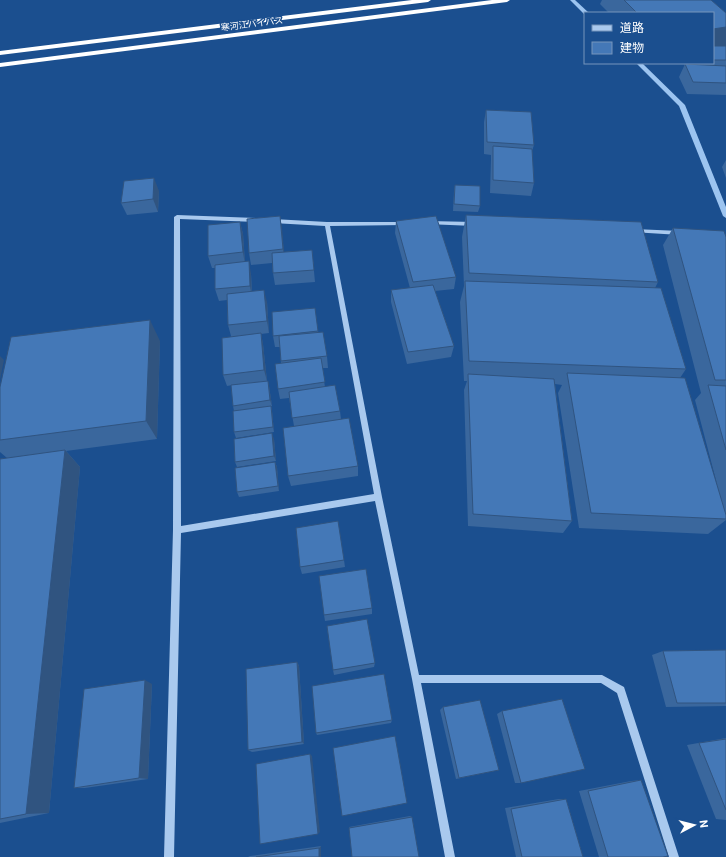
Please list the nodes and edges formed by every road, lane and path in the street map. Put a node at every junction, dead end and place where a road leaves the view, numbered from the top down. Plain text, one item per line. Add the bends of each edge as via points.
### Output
1 (428, 0) edge
2 (507, 0) edge
3 (400, 2) edge
4 (0, 53) edge
5 (0, 64) edge
6 (414, 223) edge
7 (422, 223) edge
8 (327, 224) junction
9 (485, 225) edge
10 (626, 231) edge
11 (689, 233) edge
12 (378, 497) junction
13 (177, 530) junction
14 (416, 679) junction
15 (169, 857) edge
16 (450, 857) edge
17 (674, 857) edge

1 - 3 highway, 寒河江バイパス
2 - 5 highway, 寒河江バイパス
3 - 4 highway, 寒河江バイパス
6 - 8 lane
7 - 9 lane
8 - 12 lane
8 - 13 lane via 177,217
10 - 11 lane
12 - 13 lane
12 - 14 lane
13 - 15 lane
14 - 16 lane
14 - 17 lane via 602,679 621,690

